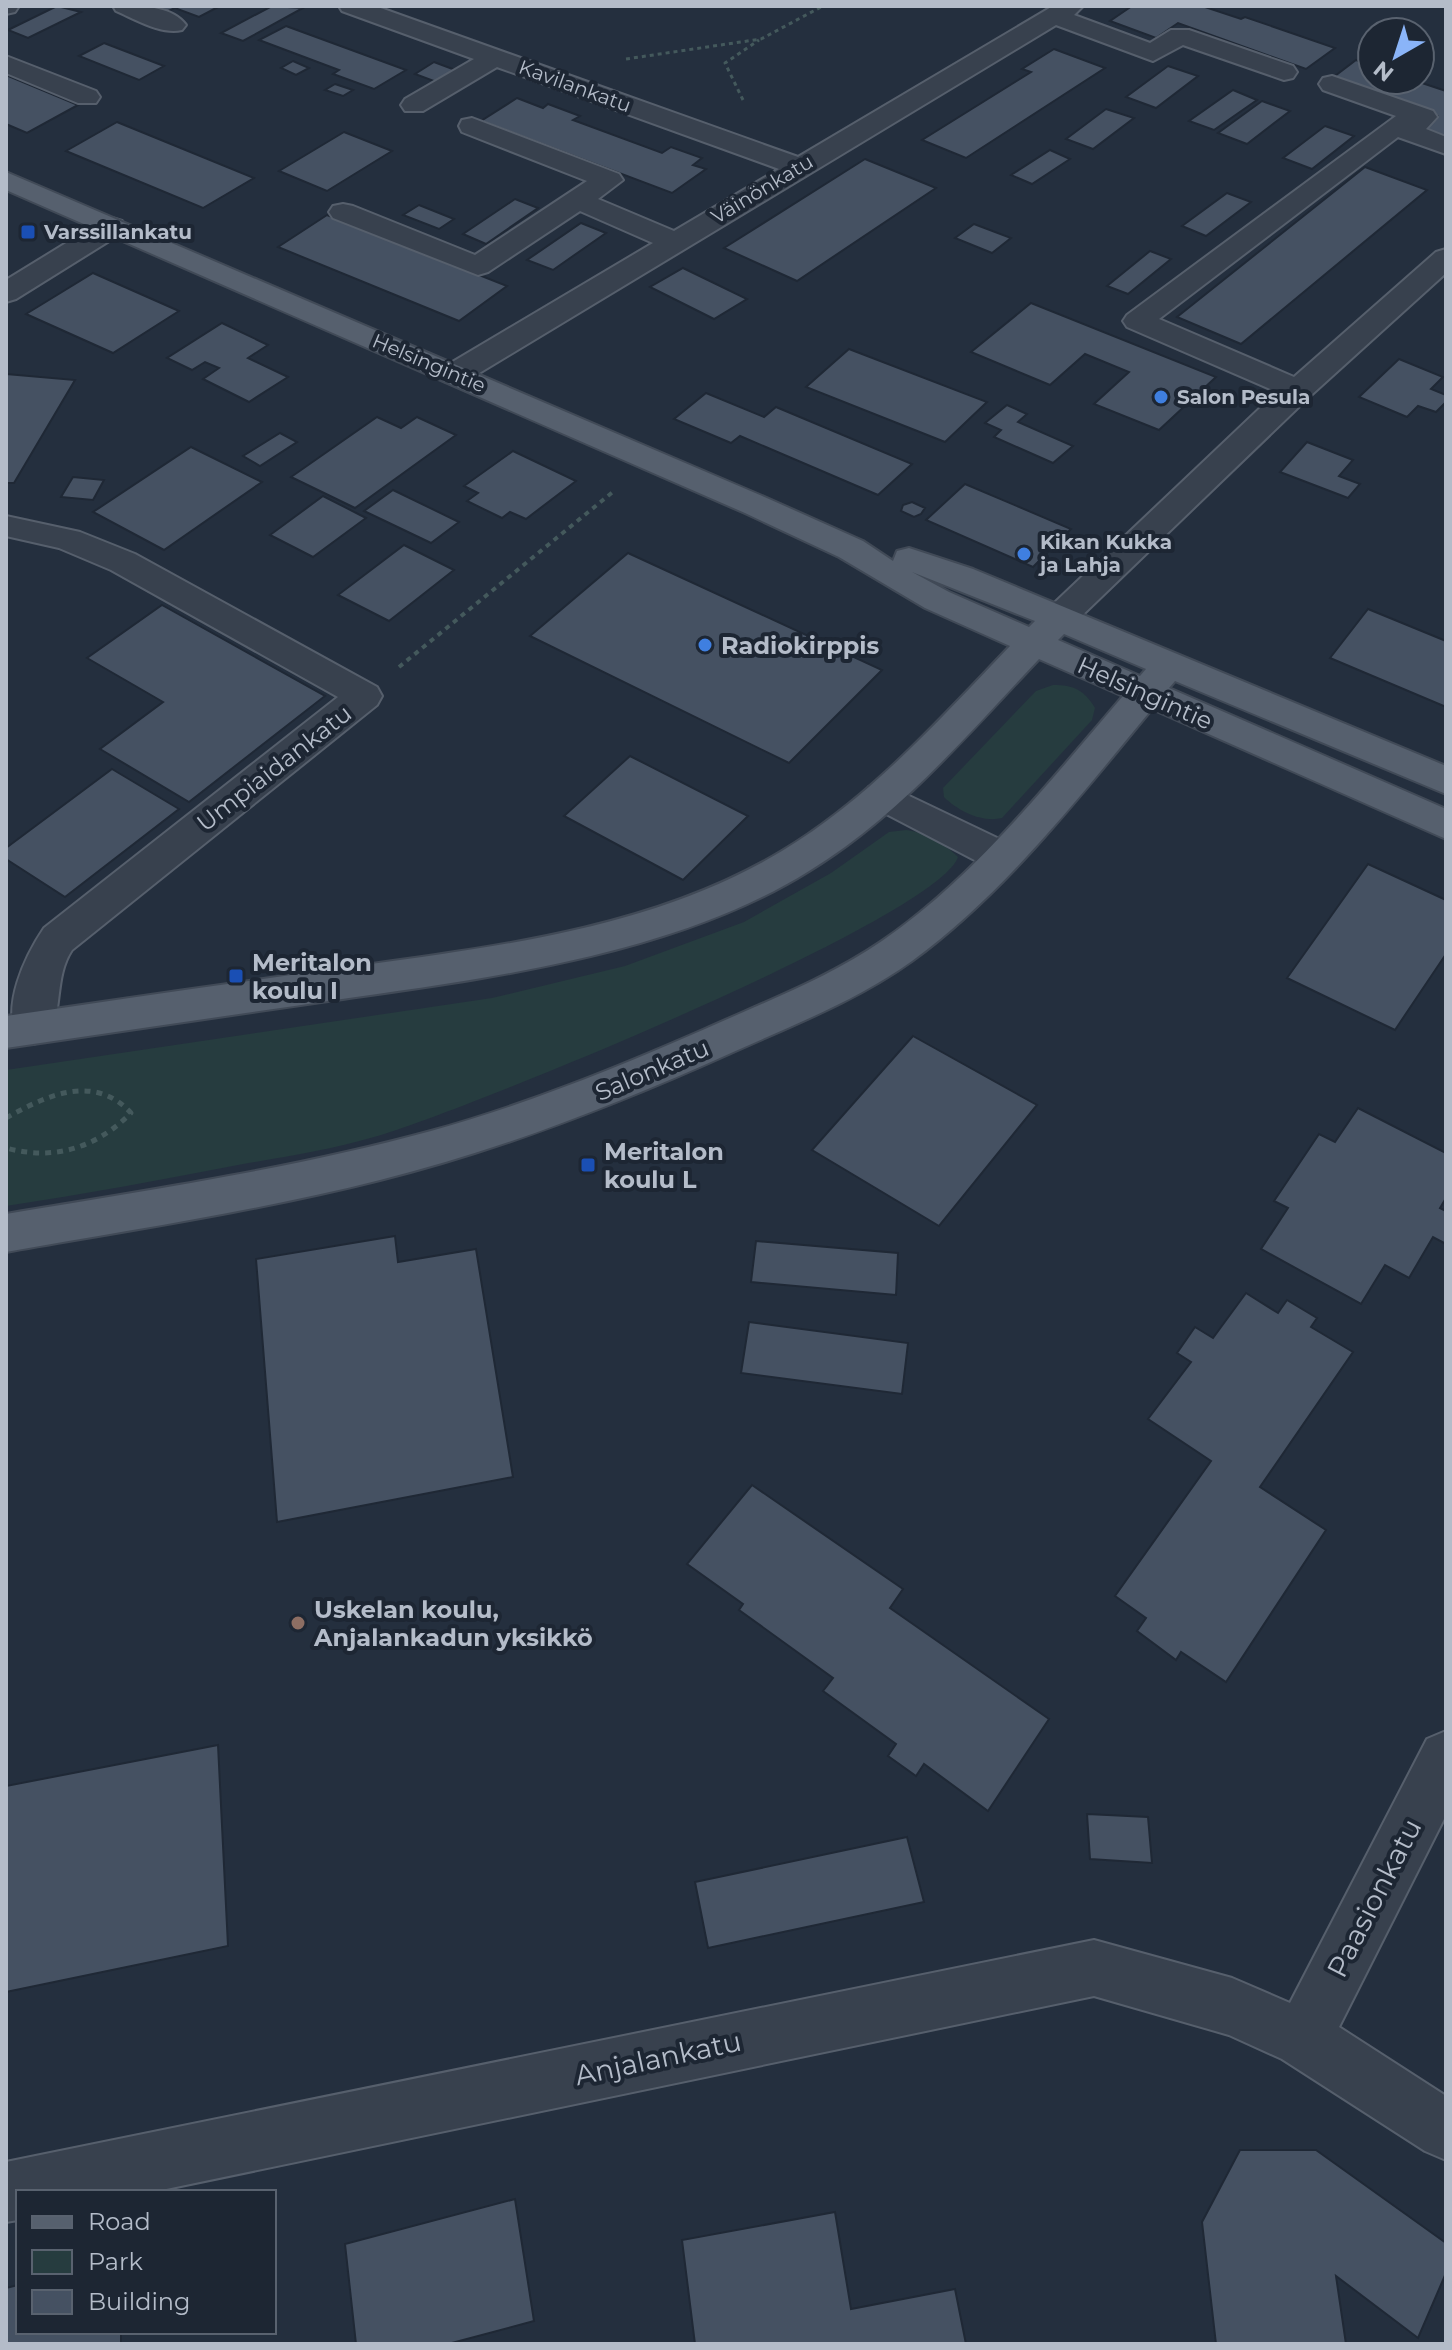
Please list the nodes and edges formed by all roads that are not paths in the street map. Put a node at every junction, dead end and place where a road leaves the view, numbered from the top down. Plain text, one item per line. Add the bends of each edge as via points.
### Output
1 (125, 6) edge
2 (351, 6) edge
3 (1062, 11) edge
4 (173, 25) dead end
5 (494, 58) junction
6 (6, 64) edge
7 (1284, 72) dead end
8 (1332, 84) dead end
9 (87, 97) dead end
10 (414, 105) dead end
11 (1399, 123) dead end
12 (472, 126) dead end
13 (1446, 146) edge
14 (799, 167) junction
15 (6, 180) edge
16 (578, 200) junction
17 (343, 212) dead end
18 (112, 227) junction
19 (674, 242) junction
20 (1446, 258) edge
21 (6, 293) edge
22 (455, 374) junction
23 (1298, 390) junction
24 (6, 526) edge
25 (1046, 631) junction
26 (1158, 679) junction
27 (1446, 781) edge
28 (882, 796) junction
29 (1446, 825) edge
30 (1002, 857) junction
31 (20, 1030) edge
32 (6, 1233) edge
33 (1446, 1758) edge
34 (1303, 2038) junction
35 (1446, 2130) edge
36 (6, 2192) edge

1 - 4 street
2 - 5 street, Kavilankatu
3 - 7 street via 1153,53 1180,35
3 - 14 street, Väinönkatu
5 - 10 street
5 - 14 street, Kavilankatu
6 - 9 street
8 - 13 street via 1424,117 1408,132
11 - 23 street via 1138,321
12 - 16 street via 609,180
14 - 19 street, Väinönkatu
15 - 18 main road, Helsingintie
16 - 17 street via 478,266
16 - 19 street
18 - 21 street
18 - 22 main road, Helsingintie
19 - 22 street, Väinönkatu
20 - 23 street
22 - 25 main road, Helsingintie via 851,549 937,600
23 - 25 street
24 - 31 street, Umpiaidankatu via 68,539 123,562 364,696 58,939 45,956
25 - 26 main road, Helsingintie
25 - 28 main road
26 - 27 main road, Helsingintie
26 - 29 main road, Helsingintie
26 - 30 main road, Salonkatu
28 - 30 street
28 - 31 main road via 792,863 683,912 623,931 464,967
30 - 32 main road, Salonkatu via 915,938 862,972 561,1108 299,1181
33 - 34 street, Paasionkatu
34 - 35 street, Anjalankatu
34 - 36 street, Anjalankatu via 1232,2007 1094,1968

